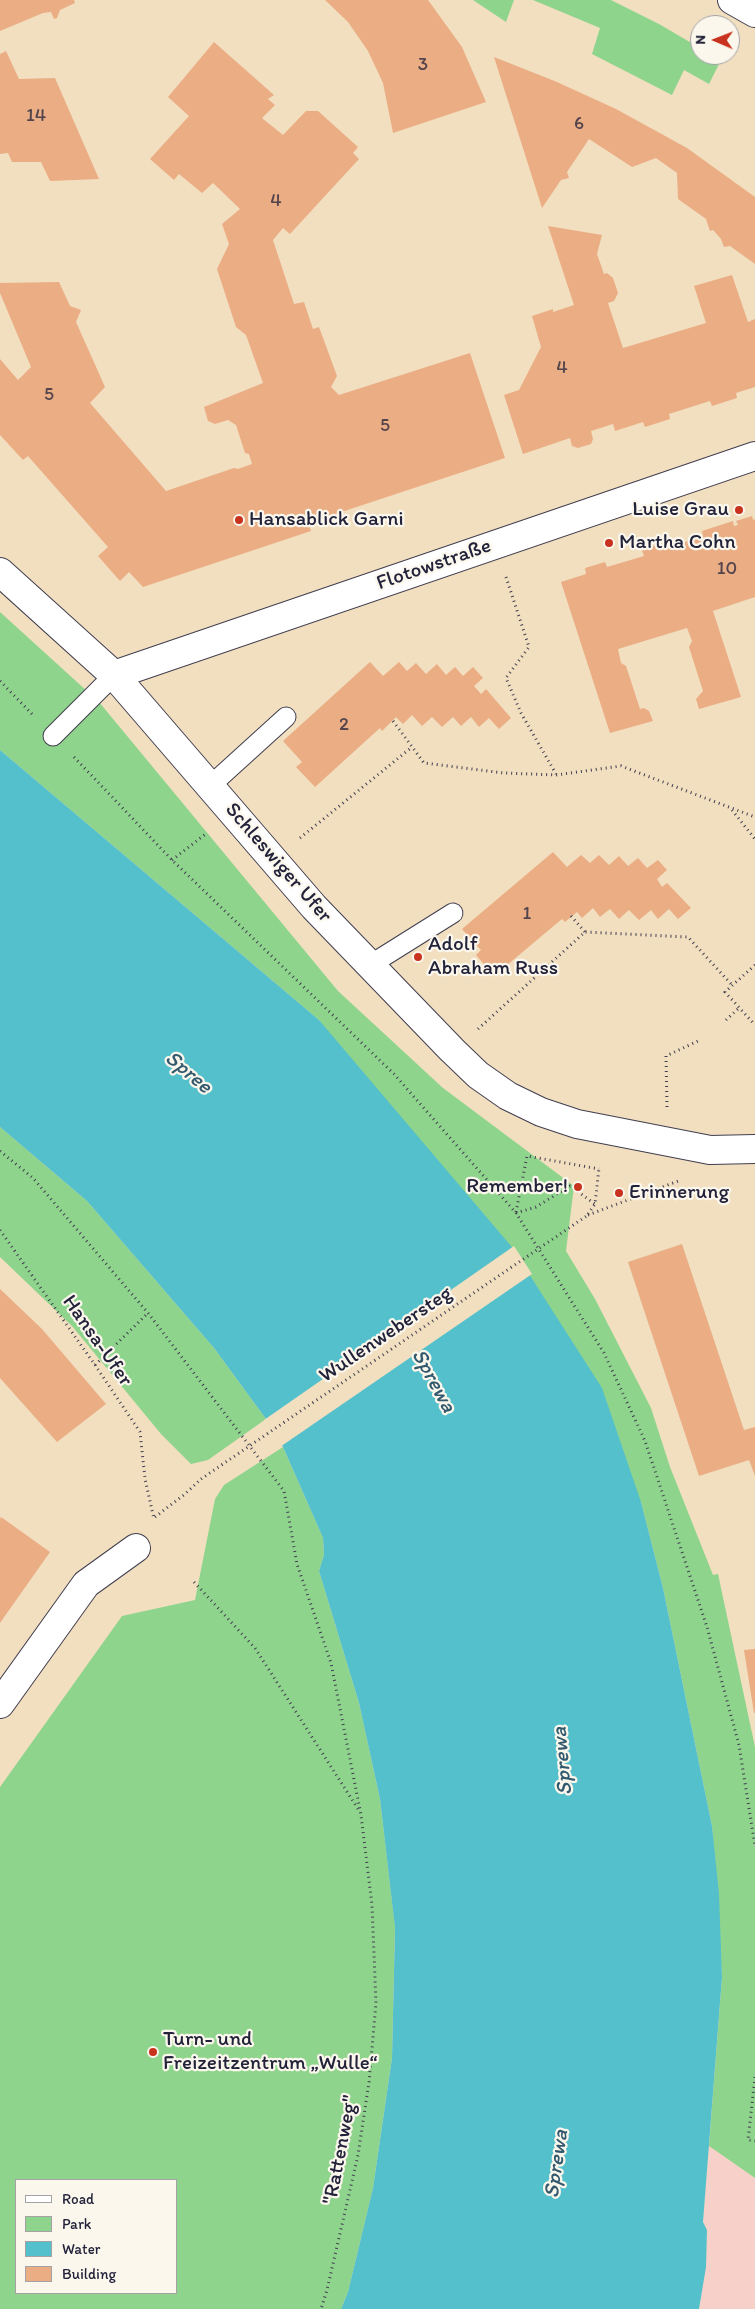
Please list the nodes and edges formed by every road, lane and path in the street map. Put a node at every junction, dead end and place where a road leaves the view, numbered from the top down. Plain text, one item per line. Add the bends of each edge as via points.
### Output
1 (732, 0) edge
2 (755, 13) edge
3 (755, 456) edge
4 (495, 544) junction
5 (0, 572) edge
6 (114, 675) junction
7 (286, 717) dead end
8 (392, 721) dead end
9 (53, 736) dead end
10 (412, 747) junction
11 (556, 775) junction
12 (210, 786) junction
13 (103, 788) dead end
14 (731, 809) junction
15 (232, 812) junction
16 (755, 816) edge
17 (755, 839) edge
18 (298, 840) dead end
19 (172, 860) junction
20 (452, 913) dead end
21 (572, 916) dead end
22 (585, 932) junction
23 (755, 964) edge
24 (370, 965) junction
25 (732, 985) junction
26 (739, 1008) junction
27 (726, 1020) dead end
28 (755, 1025) edge
29 (476, 1031) dead end
30 (700, 1040) dead end
31 (667, 1110) dead end
32 (755, 1149) edge
33 (0, 1151) edge
34 (600, 1162) dead end
35 (599, 1169) junction
36 (685, 1179) dead end
37 (595, 1204) junction
38 (516, 1213) junction
39 (588, 1215) junction
40 (0, 1230) edge
41 (148, 1313) junction
42 (95, 1364) junction
43 (145, 1479) dead end
44 (155, 1517) dead end
45 (136, 1548) dead end
46 (194, 1582) dead end
47 (0, 1704) edge
48 (361, 1815) junction
49 (754, 1826) edge
50 (755, 1846) edge
51 (755, 2077) edge
52 (755, 2141) edge
53 (321, 2309) edge

1 - 2 street
3 - 4 street, Flotowstraße
4 - 6 street, Flotowstraße
4 - 11 path via 530,646 506,678 521,714
5 - 6 street, Schleswiger Ufer
6 - 9 lane
6 - 12 street, Schleswiger Ufer
7 - 12 lane
8 - 10 path
10 - 11 path via 424,762 504,773
10 - 18 path
11 - 14 path via 621,766
12 - 15 street, Schleswiger Ufer
13 - 19 path
14 - 16 path
14 - 17 path
15 - 19 path
15 - 24 street, Schleswiger Ufer via 314,907
19 - 38 path via 394,1074
20 - 24 lane
21 - 22 path
22 - 25 path via 688,937
22 - 29 path
23 - 25 path
24 - 32 street, Schleswiger Ufer via 478,1075 508,1096 541,1112 577,1124 710,1150
25 - 26 path via 725,992
26 - 27 path
26 - 28 path
30 - 31 path via 666,1056
33 - 41 path, "Rattenweg" via 33,1178
34 - 35 path
35 - 37 path
35 - 38 path via 527,1156
36 - 39 path
37 - 38 path via 570,1186 536,1207
37 - 39 path
38 - 49 path via 604,1353 645,1441 707,1627 739,1745
39 - 44 path, Wullenwebersteg, bridge via 201,1479
40 - 42 path, Hansa-Ufer
41 - 42 path
41 - 48 path, "Rattenweg" via 284,1491 297,1564 331,1662
42 - 43 path, Hansa-Ufer via 140,1432
45 - 47 street via 86,1584
46 - 48 path via 255,1648
48 - 53 path, "Rattenweg" via 372,1905 376,2003 358,2155
49 - 50 path
51 - 52 path via 748,2140

